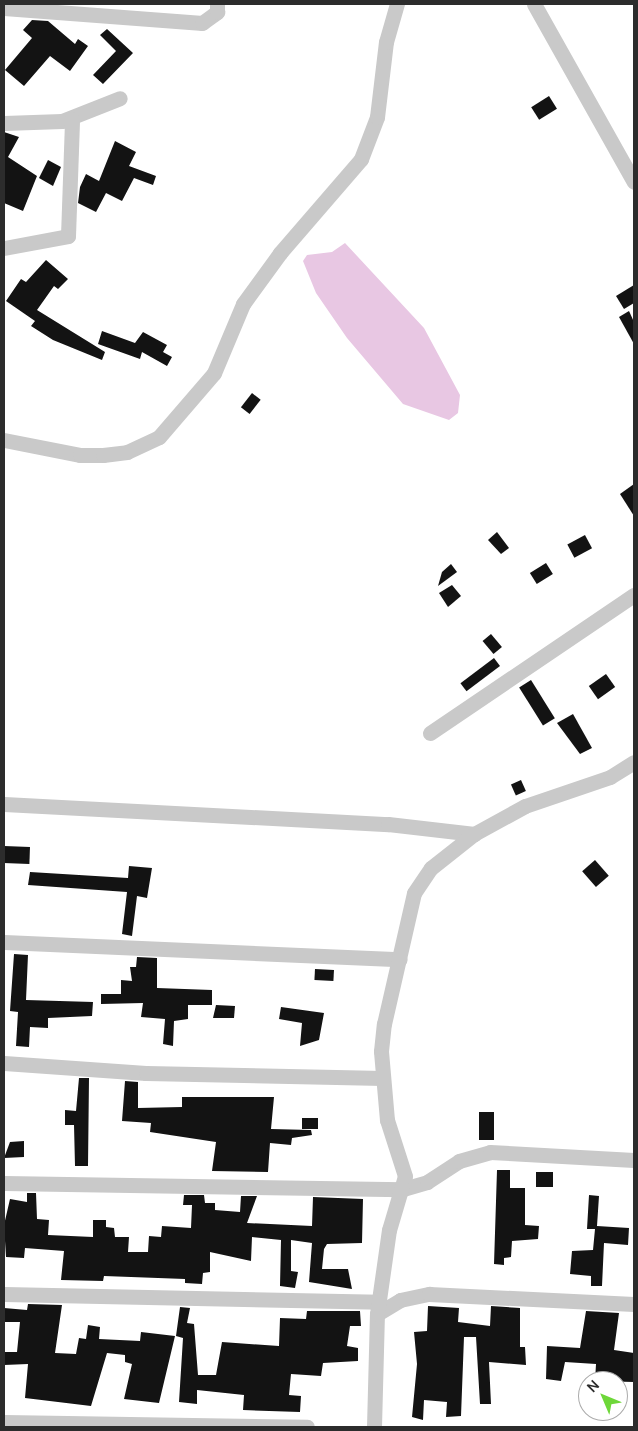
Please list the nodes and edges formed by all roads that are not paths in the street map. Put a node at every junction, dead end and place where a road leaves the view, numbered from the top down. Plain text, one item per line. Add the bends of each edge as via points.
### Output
1 (217, 4) edge
2 (397, 4) edge
3 (534, 4) edge
4 (4, 8) edge
5 (120, 98) dead end
6 (72, 119) junction
7 (4, 123) edge
8 (634, 182) edge
9 (4, 248) edge
10 (4, 440) edge
11 (634, 595) edge
12 (430, 733) dead end
13 (634, 762) edge
14 (4, 804) edge
15 (474, 834) junction
16 (4, 942) edge
17 (400, 958) junction
18 (4, 1063) edge
19 (383, 1078) junction
20 (634, 1160) edge
21 (4, 1184) edge
22 (403, 1189) junction
23 (4, 1294) edge
24 (634, 1304) edge
25 (378, 1308) junction
26 (4, 1422) edge
27 (224, 1426) edge
28 (307, 1427) edge
29 (374, 1427) edge

1 - 4 street via 217,12 202,23
2 - 10 street via 386,42 377,117 362,159 280,253 243,304 214,373 159,437 127,452 103,455 80,455
3 - 8 street
5 - 6 street
6 - 7 street
6 - 9 street via 68,236
11 - 12 street
13 - 15 street via 610,777 525,806
14 - 15 street via 388,824
15 - 17 street via 418,884
16 - 17 street
17 - 19 street via 382,1037
18 - 19 street via 146,1073
19 - 22 street via 389,1129 404,1170
20 - 22 street via 490,1152 459,1161 427,1182
21 - 22 street
22 - 25 street via 389,1230
23 - 25 street
24 - 25 street via 429,1294
25 - 29 street
26 - 27 street
27 - 28 street

